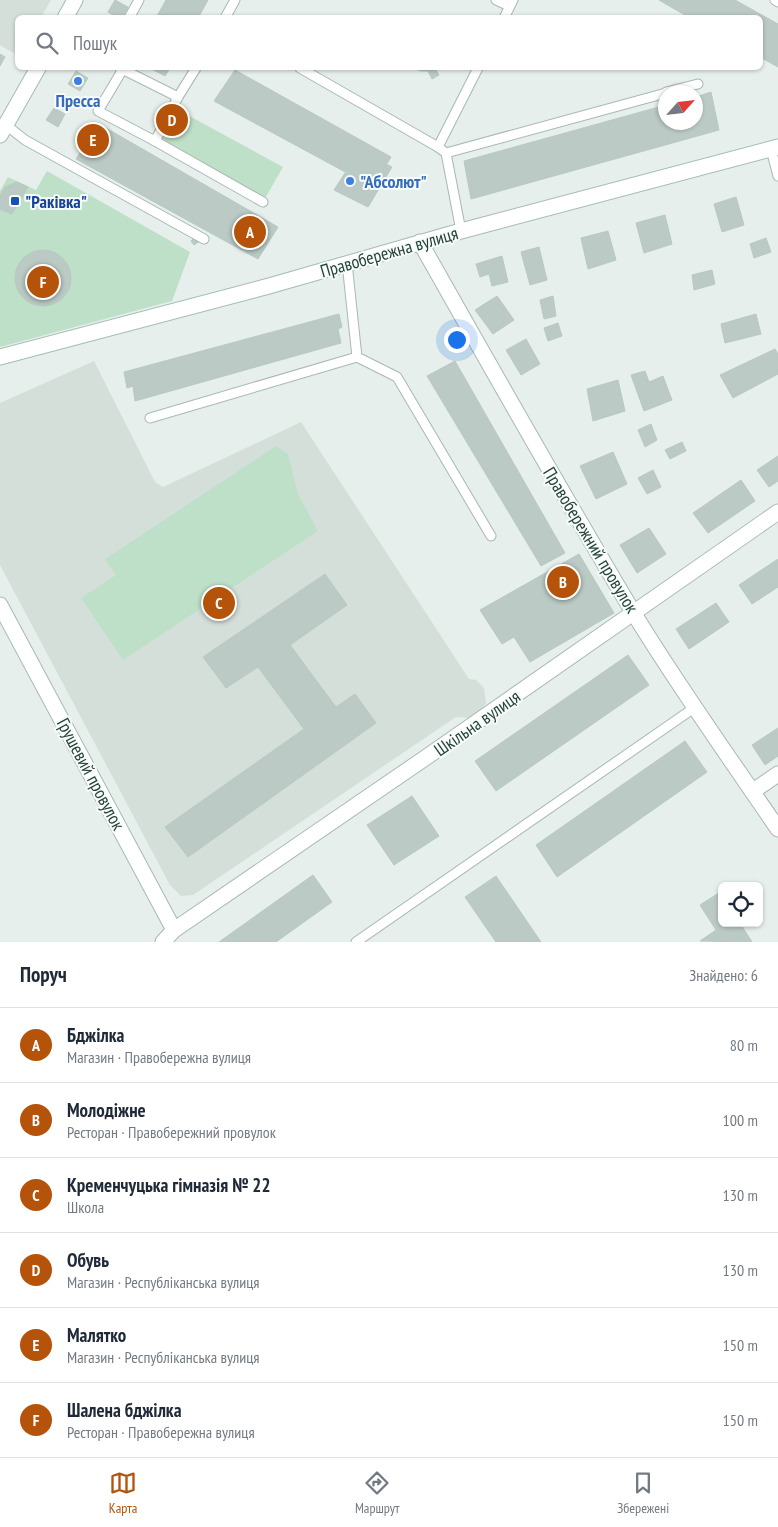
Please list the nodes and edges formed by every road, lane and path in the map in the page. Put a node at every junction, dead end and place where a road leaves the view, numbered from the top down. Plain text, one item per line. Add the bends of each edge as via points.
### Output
1 (75, 0) edge
2 (139, 0) edge
3 (235, 0) edge
4 (496, 0) edge
5 (775, 0) edge
6 (778, 2) edge
7 (511, 3) edge
8 (68, 15) edge
9 (131, 15) edge
10 (227, 15) edge
11 (505, 15) edge
12 (37, 70) edge
13 (120, 70) edge
14 (125, 70) edge
15 (195, 70) edge
16 (303, 70) edge
17 (477, 70) edge
18 (698, 84) dead end
19 (694, 85) edge
20 (658, 95) edge
21 (178, 97) junction
22 (2, 127) edge
23 (155, 141) junction
24 (438, 147) junction
25 (775, 148) edge
26 (446, 153) junction
27 (778, 176) edge
28 (263, 202) dead end
29 (461, 231) junction
30 (204, 239) dead end
31 (420, 242) junction
32 (347, 263) junction
33 (357, 357) junction
34 (0, 358) edge
35 (150, 418) dead end
36 (778, 512) edge
37 (491, 536) dead end
38 (0, 605) edge
39 (634, 614) junction
40 (694, 708) junction
41 (778, 774) edge
42 (752, 791) junction
43 (778, 828) edge
44 (174, 930) junction
45 (163, 942) edge
46 (356, 942) edge

1 - 8 street
2 - 9 lane
3 - 10 lane
4 - 7 lane
5 - 6 lane
7 - 11 lane
12 - 22 street
13 - 23 lane via 98,111
14 - 21 lane
15 - 21 lane
16 - 24 lane
17 - 24 lane
18 - 19 lane
20 - 26 lane
21 - 23 lane
22 - 30 lane
23 - 28 lane
24 - 26 lane
25 - 27 lane
25 - 29 street, Правобережна вулиця
26 - 29 lane
29 - 31 street, Правобережна вулиця
31 - 32 street, Правобережна вулиця
31 - 39 street, Правобережний провулок
32 - 33 lane
32 - 34 street, Правобережна вулиця
33 - 35 lane
33 - 37 lane via 397,378
36 - 39 street, Шкільна вулиця
38 - 44 street, Грушевий провулок
39 - 40 street, Правобережний провулок
39 - 44 street, Шкільна вулиця
40 - 42 street, Правобережний провулок
40 - 46 lane
41 - 42 street
42 - 43 street, Правобережний провулок
44 - 45 street

